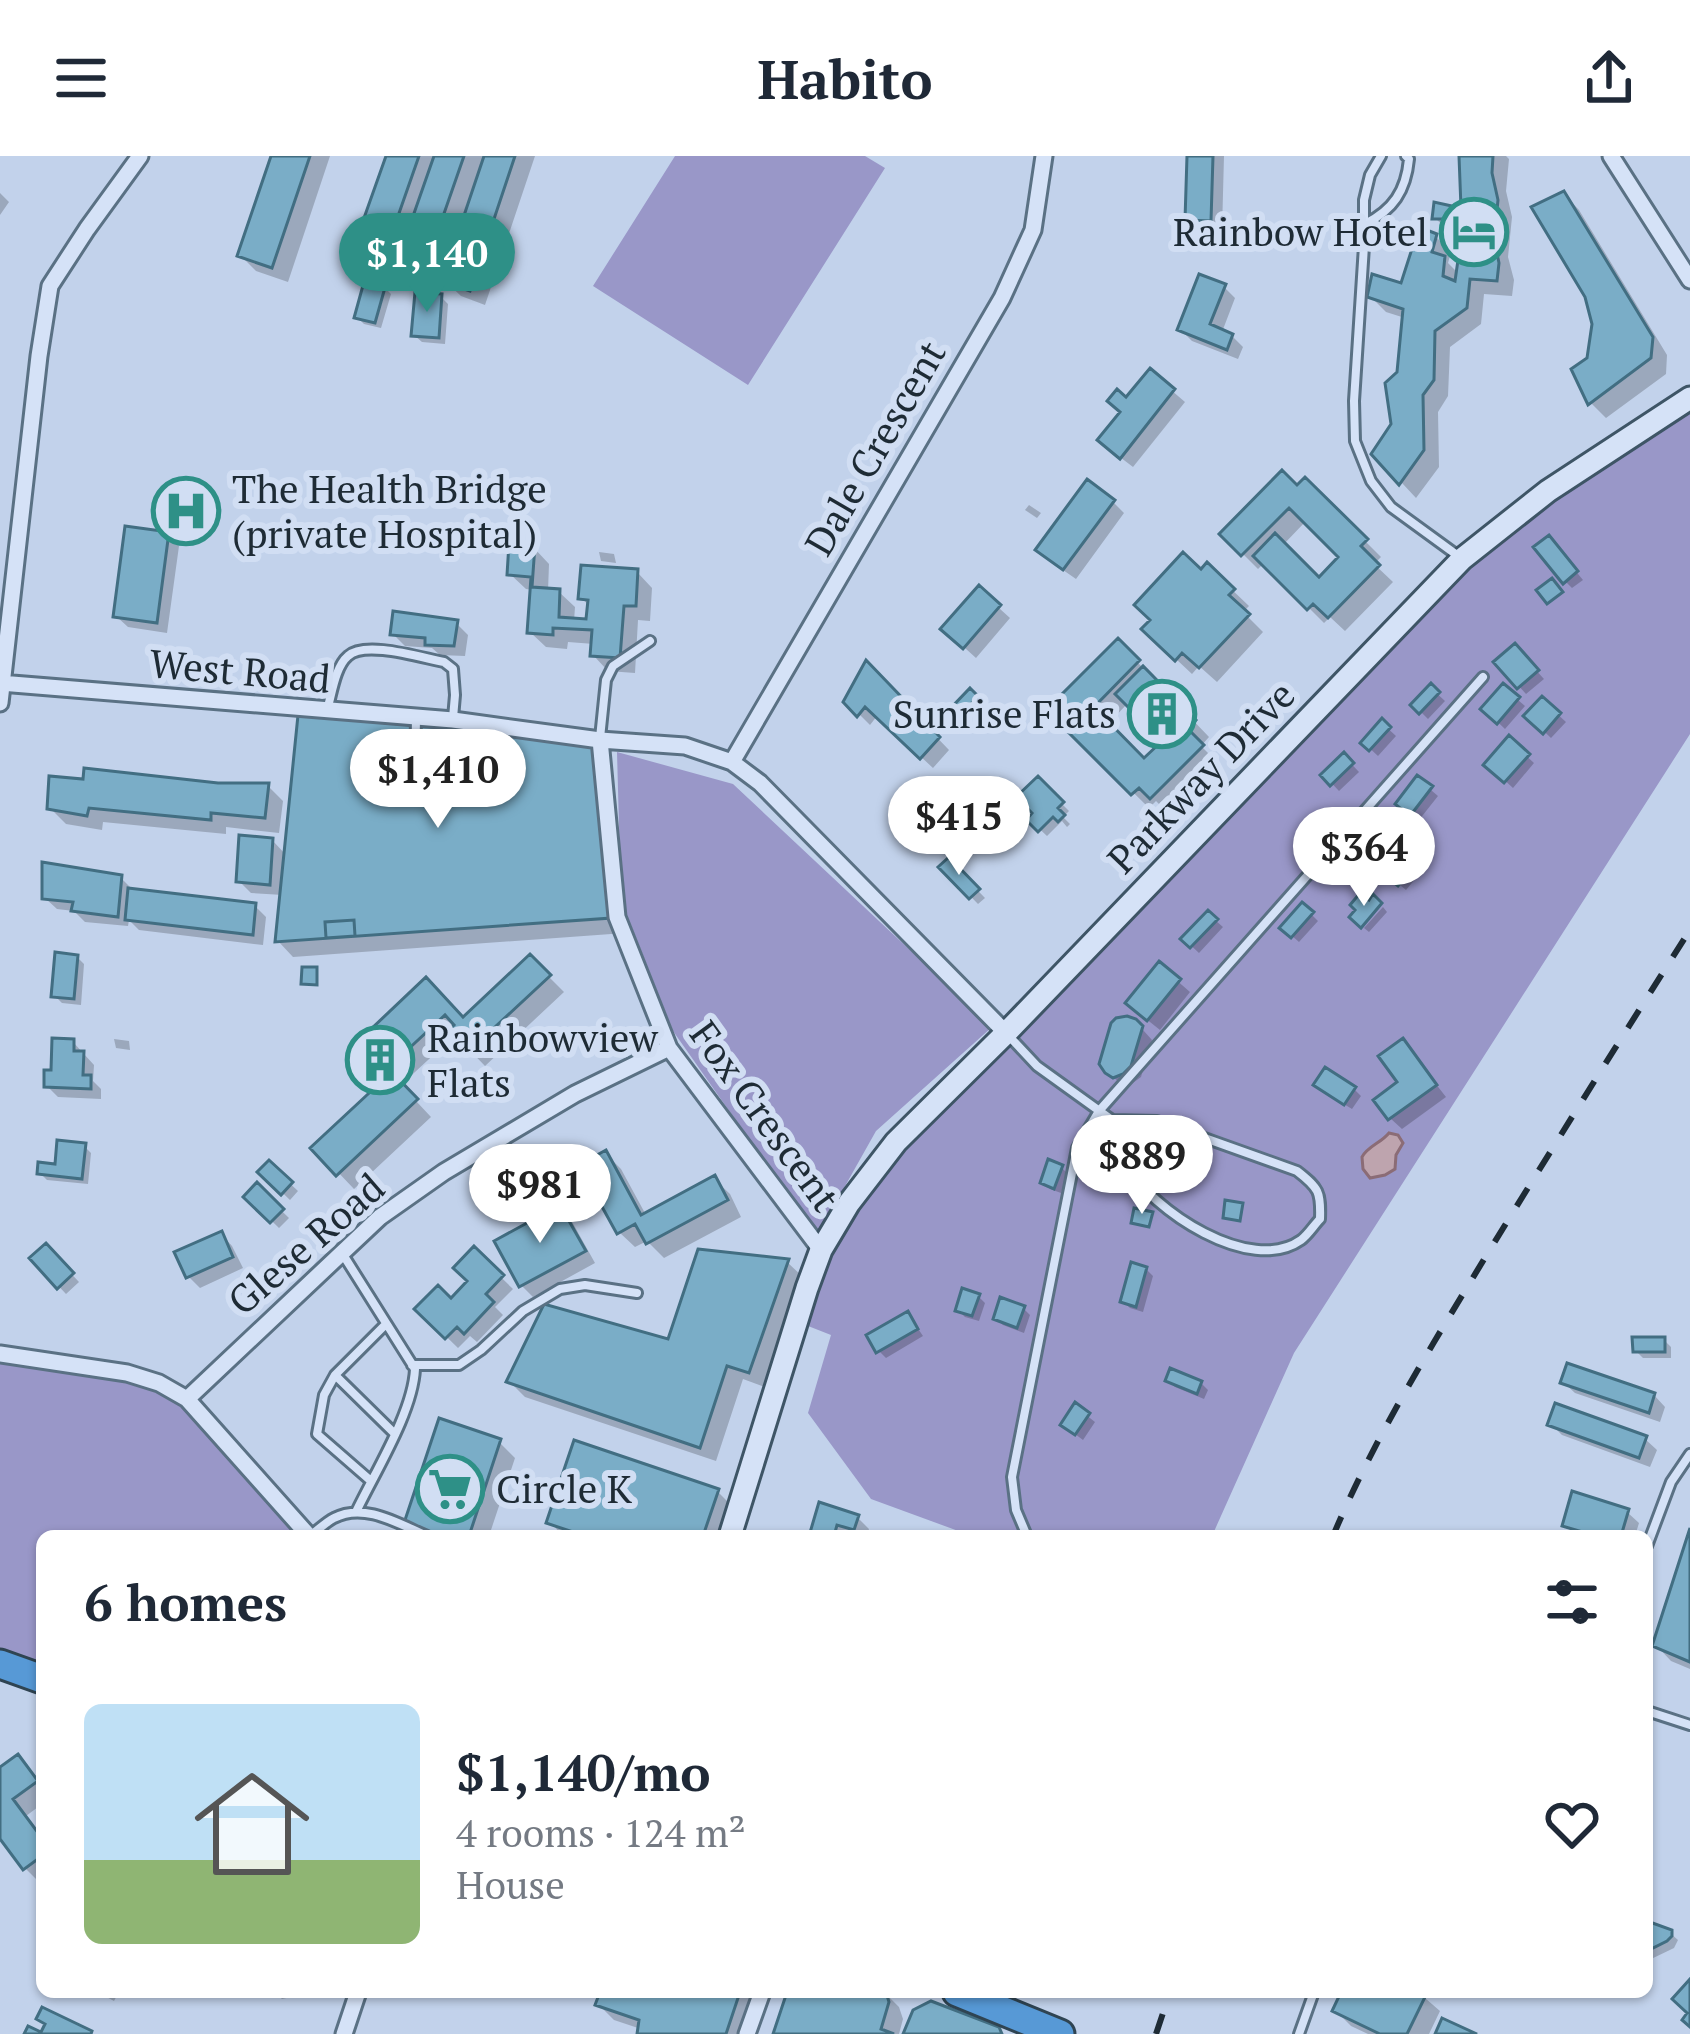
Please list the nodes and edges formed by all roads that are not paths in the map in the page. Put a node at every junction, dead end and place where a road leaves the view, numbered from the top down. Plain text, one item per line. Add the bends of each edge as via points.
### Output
1 (140, 156) edge
2 (1044, 156) edge
3 (1381, 156) edge
4 (1406, 156) edge
5 (1611, 156) edge
6 (1365, 224) junction
7 (1690, 280) edge
8 (1690, 398) edge
9 (1462, 559) junction
10 (650, 641) dead end
11 (1483, 677) dead end
12 (1, 683) edge
13 (0, 703) edge
14 (327, 712) junction
15 (416, 717) junction
16 (453, 720) junction
17 (600, 740) junction
18 (732, 762) junction
19 (416, 770) dead end
20 (1006, 1033) junction
21 (669, 1048) junction
22 (1099, 1111) junction
23 (1112, 1120) junction
24 (821, 1250) junction
25 (341, 1252) junction
26 (637, 1293) dead end
27 (386, 1324) junction
28 (0, 1354) edge
29 (412, 1365) junction
30 (335, 1376) junction
31 (187, 1399) junction
32 (394, 1433) junction
33 (1690, 1454) edge
34 (371, 1480) junction
35 (356, 1512) junction
36 (304, 1530) edge
37 (317, 1530) edge
38 (414, 1530) edge
39 (732, 1530) edge
40 (1024, 1530) edge
41 (1653, 1530) edge
42 (0, 1664) edge
43 (36, 1677) edge
44 (1653, 1714) edge
45 (1690, 1725) edge
46 (356, 1998) edge
47 (760, 1998) edge
48 (971, 1998) edge
49 (1312, 1998) edge
50 (344, 2034) edge
51 (748, 2034) edge
52 (1058, 2034) edge
53 (1299, 2034) edge

1 - 12 street via 50,286
2 - 18 street, Dale Crescent via 1034,230 1002,298
3 - 6 lane via 1364,200
4 - 6 lane via 1398,197
5 - 7 street
6 - 9 lane via 1355,440 1391,507
8 - 9 street, Parkway Drive
9 - 20 street, Parkway Drive
10 - 17 lane via 613,666
11 - 22 lane
12 - 13 street
12 - 14 street, West Road
14 - 15 street, West Road
14 - 16 lane via 344,659 372,649 453,669
15 - 16 street, West Road
15 - 19 lane
16 - 17 street, West Road
17 - 18 street, West Road via 685,746
17 - 21 street, Fox Crescent via 617,917
18 - 20 street, West Road
20 - 22 lane via 1036,1066
20 - 24 street, Parkway Drive via 896,1142
21 - 24 street, Fox Crescent
21 - 25 street, Glese Road via 444,1172
22 - 23 lane
22 - 40 lane via 1072,1163 1012,1477
23 - 23 lane via 1134,1177 1206,1236 1272,1250 1299,1241 1320,1219 1316,1185 1298,1171 1157,1121
24 - 39 street, Parkway Drive
25 - 27 lane
25 - 31 street, Glese Road
26 - 29 lane via 560,1289 460,1365
27 - 29 lane
27 - 30 lane
28 - 31 street via 127,1373
29 - 32 lane via 414,1384
30 - 32 lane
30 - 34 lane via 316,1434
31 - 36 street
32 - 34 lane
33 - 41 lane
34 - 35 lane
35 - 37 lane
35 - 38 lane
42 - 43 highway
44 - 45 lane
46 - 50 street
47 - 51 street
48 - 52 highway
49 - 53 lane

